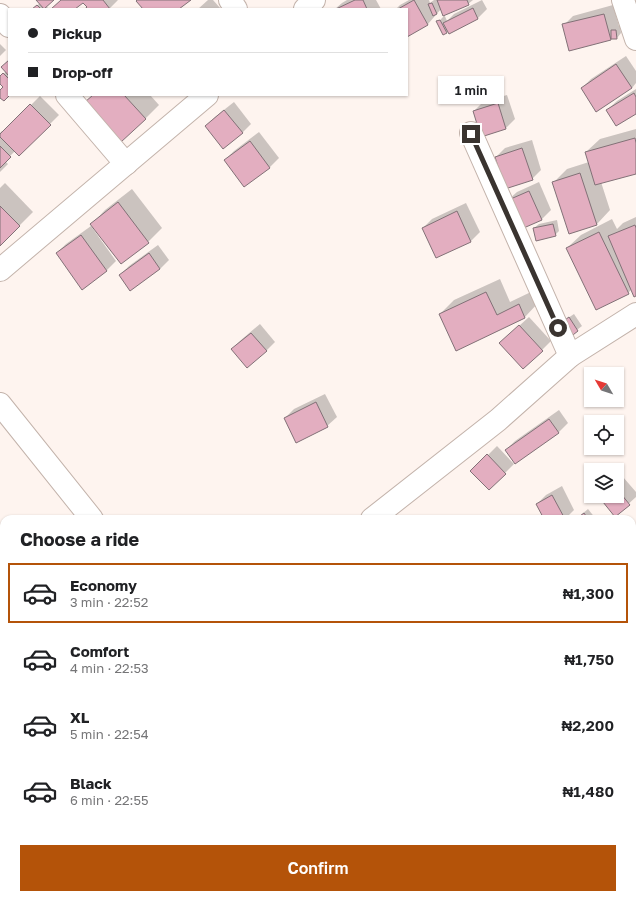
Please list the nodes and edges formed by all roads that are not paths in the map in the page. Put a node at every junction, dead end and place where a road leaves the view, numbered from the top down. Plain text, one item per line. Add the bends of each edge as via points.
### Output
1 (314, 0) edge
2 (623, 0) edge
3 (306, 8) edge
4 (0, 15) edge
5 (8, 25) edge
6 (636, 39) edge
7 (68, 96) edge
8 (206, 96) edge
9 (471, 134) dead end
10 (126, 164) junction
11 (0, 270) edge
12 (636, 314) edge
13 (570, 356) junction
14 (2, 410) edge
15 (89, 515) edge
16 (377, 515) edge

1 - 3 street
2 - 6 street
4 - 5 street
7 - 10 street
8 - 10 street
9 - 13 street
10 - 11 street
12 - 13 street
13 - 16 street via 498,420
14 - 15 street

